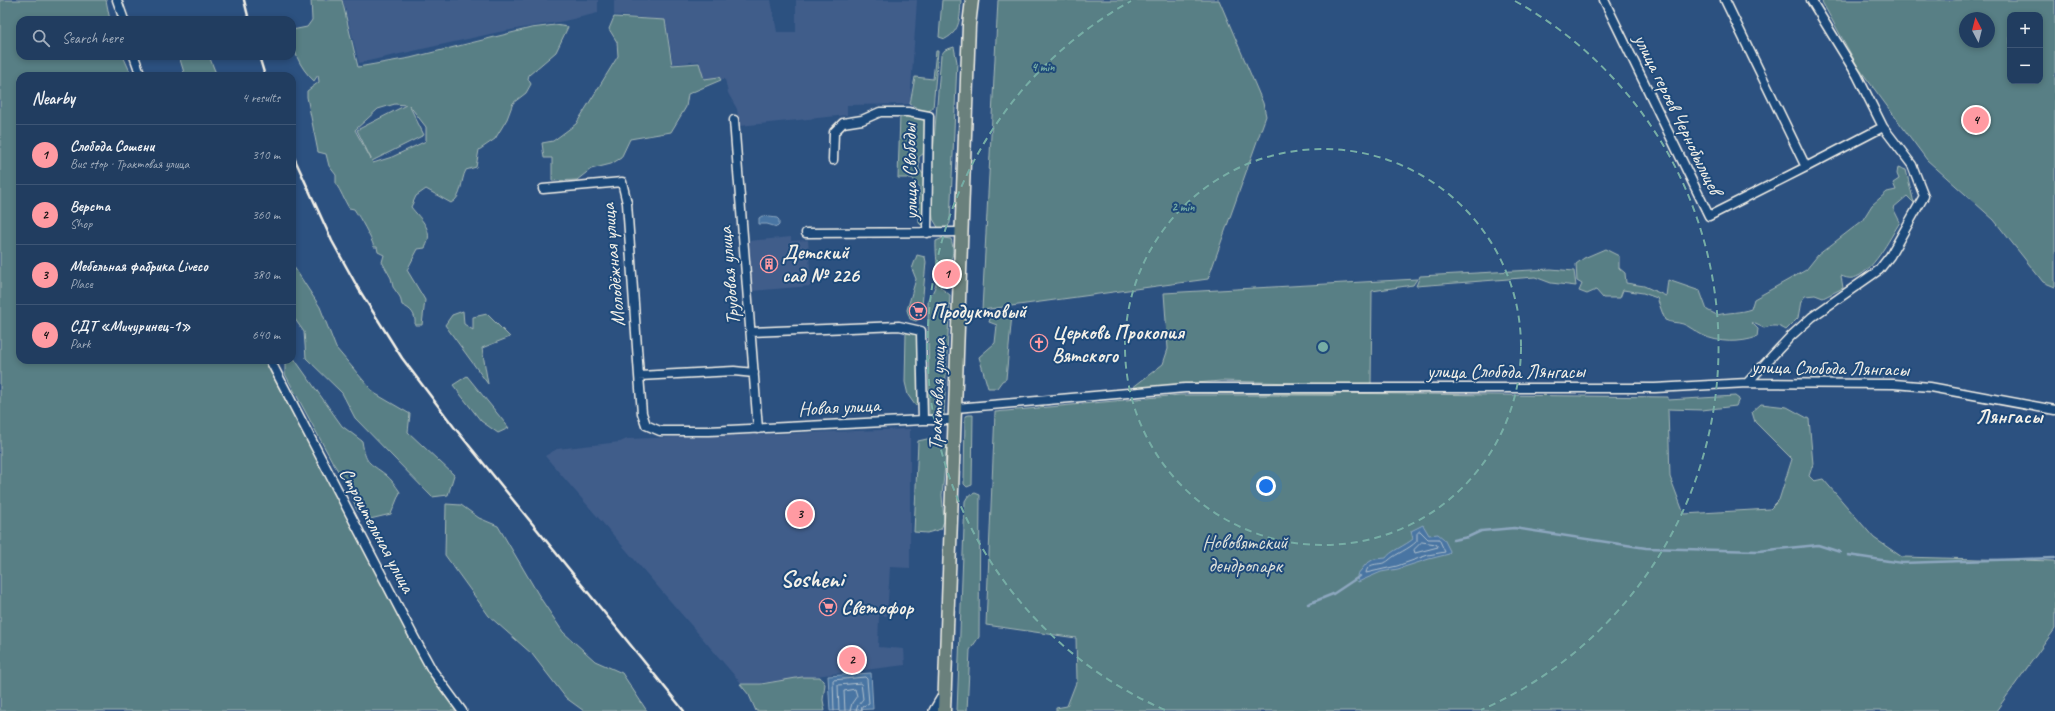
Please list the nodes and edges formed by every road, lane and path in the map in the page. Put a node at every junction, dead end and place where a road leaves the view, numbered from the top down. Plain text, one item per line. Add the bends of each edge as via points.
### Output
1 (117, 0) edge
2 (972, 0) edge
3 (1604, 0) edge
4 (1725, 0) edge
5 (1812, 0) edge
6 (123, 16) edge
7 (135, 60) edge
8 (140, 72) edge
9 (734, 120) dead end
10 (1884, 127) junction
11 (833, 160) dead end
12 (1806, 167) junction
13 (543, 189) dead end
14 (962, 232) junction
15 (806, 233) dead end
16 (928, 233) junction
17 (751, 332) junction
18 (272, 364) edge
19 (754, 373) junction
20 (639, 376) junction
21 (1747, 384) junction
22 (2055, 410) edge
23 (956, 414) junction
24 (923, 420) junction
25 (758, 429) junction
26 (946, 694) junction
27 (462, 711) edge
28 (935, 711) edge
29 (944, 711) edge

1 - 6 street
2 - 14 main road, Трактовая улица
3 - 12 street, улица героев Чернобыльцев via 1709,216
4 - 12 street
5 - 10 street via 1857,75
7 - 8 street
9 - 17 street, Трудовая улица
10 - 12 street
10 - 21 street via 1912,165 1924,196 1915,214 1879,270 1812,317
11 - 16 street, улица Свободы via 834,132 843,123 862,120 880,112 908,112 929,116
13 - 20 street, Молодёжная улица via 622,182 627,204
14 - 16 street
14 - 23 main road, Трактовая улица
15 - 16 street
17 - 19 street, Трудовая улица
17 - 24 street via 898,326 921,331
18 - 27 street, Строительная улица via 414,638 432,670
19 - 20 street via 734,371
19 - 25 street, Трудовая улица
20 - 25 street, Молодёжная улица via 642,413 646,425 660,431
21 - 22 street, улица Слобода Лянгасы via 1894,384 1930,387
21 - 23 street, улица Слобода Лянгасы via 1655,388 1185,388
23 - 24 street, улица Слобода Лянгасы
23 - 26 main road, Трактовая улица
24 - 25 street, Новая улица
26 - 28 main road
26 - 29 main road, Трактовая улица

